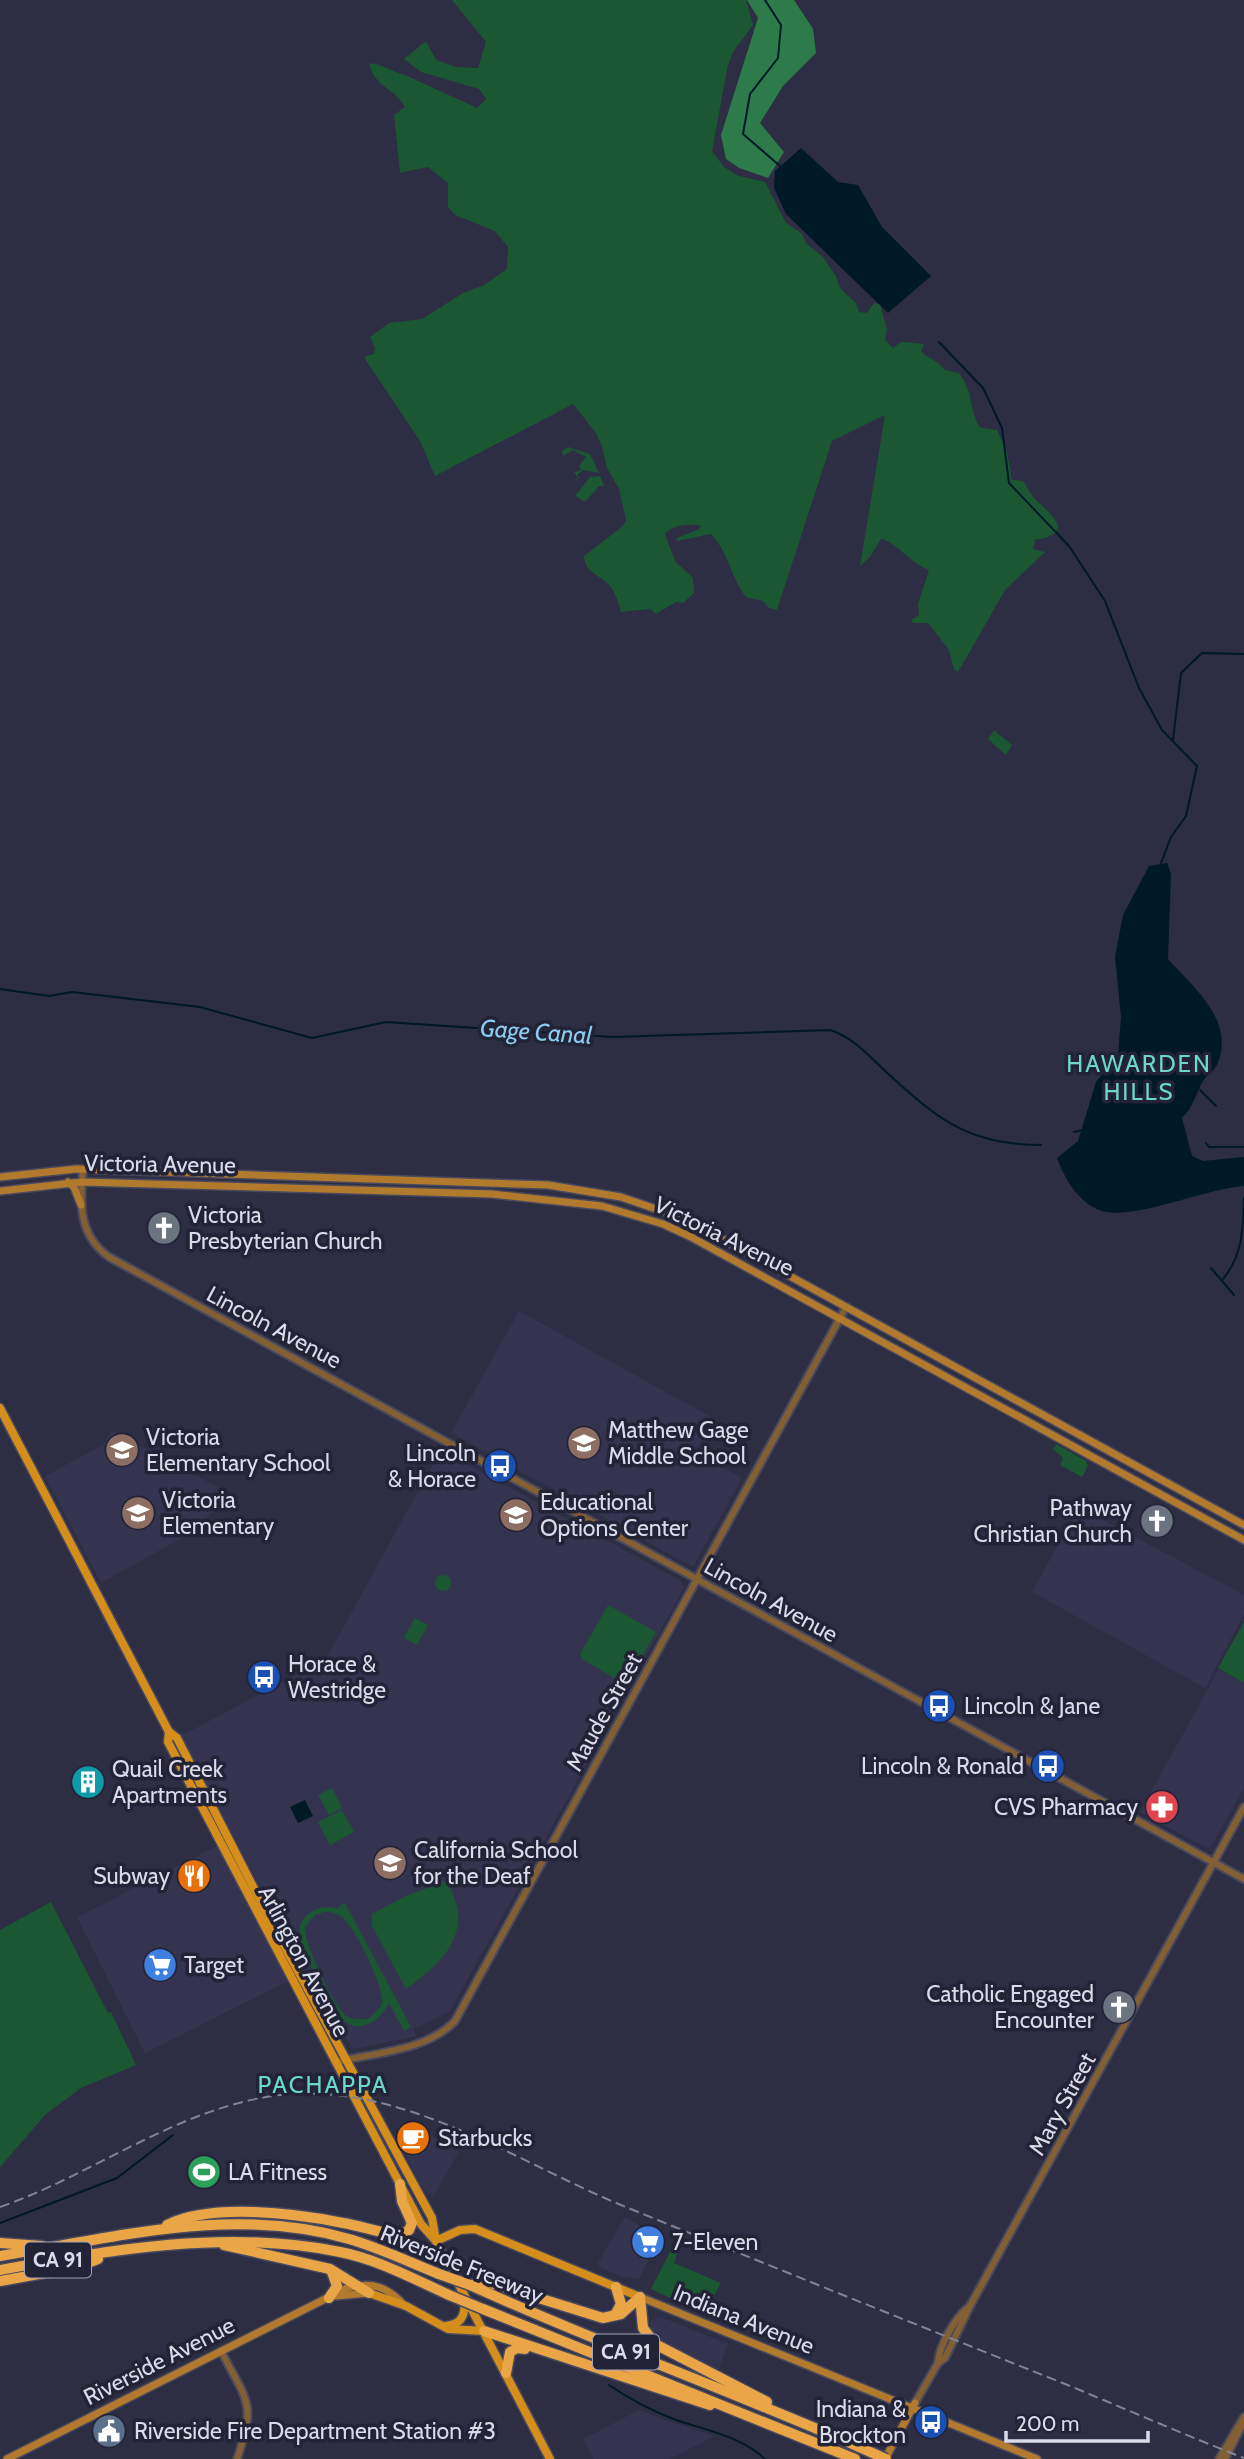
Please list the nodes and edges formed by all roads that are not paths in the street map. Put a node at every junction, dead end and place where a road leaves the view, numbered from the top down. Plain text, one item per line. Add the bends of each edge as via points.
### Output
1 (83, 1169) junction
2 (0, 1177) edge
3 (67, 1182) junction
4 (82, 1182) junction
5 (0, 1191) edge
6 (81, 1205) junction
7 (846, 1307) junction
8 (841, 1318) junction
9 (0, 1408) edge
10 (1244, 1525) edge
11 (1244, 1540) edge
12 (697, 1579) junction
13 (169, 1732) junction
14 (1244, 1807) edge
15 (1214, 1863) junction
16 (1244, 1879) edge
17 (346, 2059) junction
18 (335, 2062) junction
19 (400, 2184) junction
20 (160, 2228) junction
21 (213, 2241) junction
22 (436, 2241) junction
23 (0, 2243) edge
24 (53, 2248) junction
25 (117, 2251) junction
26 (0, 2256) edge
27 (330, 2269) junction
28 (0, 2270) edge
29 (0, 2281) edge
30 (355, 2286) junction
31 (616, 2287) junction
32 (467, 2290) junction
33 (369, 2293) junction
34 (640, 2297) junction
35 (329, 2298) junction
36 (406, 2306) junction
37 (611, 2318) junction
38 (443, 2326) junction
39 (484, 2331) junction
40 (221, 2351) junction
41 (540, 2351) junction
42 (506, 2373) junction
43 (914, 2405) junction
44 (732, 2410) junction
45 (785, 2413) junction
46 (1244, 2419) edge
47 (883, 2458) edge
48 (7, 2459) edge
49 (237, 2459) edge
50 (550, 2459) edge
51 (855, 2459) edge
52 (1037, 2459) edge
53 (1219, 2459) edge
54 (1224, 2459) edge

1 - 2 main road, Victoria Avenue
1 - 4 street, Lincoln Avenue
1 - 7 main road, Victoria Avenue via 582,1188 682,1219
3 - 4 main road, Victoria Avenue
3 - 5 main road, Victoria Avenue
3 - 6 main road
4 - 6 street, Lincoln Avenue
4 - 8 main road, Victoria Avenue via 380,1189 593,1204 682,1233
6 - 12 street, Lincoln Avenue via 88,1233 109,1257
7 - 8 street, Maude Street
7 - 10 main road, Victoria Avenue
8 - 11 main road, Victoria Avenue
8 - 12 street, Maude Street
9 - 13 main road, Arlington Avenue
12 - 15 street, Lincoln Avenue
12 - 17 street, Maude Street via 455,2021 440,2034 415,2044
13 - 17 main road, Arlington Avenue via 177,1738
13 - 18 main road, Arlington Avenue via 168,1742 183,1772
14 - 15 street, Mary Street
15 - 16 street, Lincoln Avenue
15 - 43 street, Mary Street via 945,2358
17 - 18 street, Maude Street
17 - 22 main road, Arlington Avenue via 432,2218
18 - 19 main road, Arlington Avenue
19 - 20 highway via 412,2222 401,2235 340,2222 250,2213 182,2218
19 - 22 main road, Arlington Avenue via 421,2224
20 - 24 highway, Riverside Freeway / CA 91
20 - 32 highway, Riverside Freeway / CA 91, bridge via 240,2224 348,2239 439,2274
21 - 25 highway, Riverside Freeway / CA 91
21 - 27 highway
21 - 44 highway, Riverside Freeway / CA 91, bridge via 341,2252
22 - 31 main road, Indiana Avenue via 475,2229
22 - 32 main road, Arlington Avenue
23 - 24 highway
24 - 26 highway, Riverside Freeway / CA 91
25 - 28 highway, Riverside Freeway / CA 91
25 - 29 highway via 77,2267
27 - 30 highway
27 - 35 highway via 337,2284
30 - 33 highway
30 - 35 main road, Riverside Avenue
30 - 36 main road, Riverside Avenue via 379,2286
31 - 34 main road, Indiana Avenue
31 - 37 highway via 621,2304
32 - 37 highway via 487,2283
32 - 38 main road via 463,2318
32 - 39 main road, Arlington Avenue
32 - 45 highway, Riverside Freeway / CA 91
33 - 35 main road, Riverside Avenue
33 - 36 main road, Riverside Avenue
34 - 37 highway
34 - 43 main road, Indiana Avenue
34 - 45 highway via 643,2328 655,2344 753,2392
35 - 40 main road, Riverside Avenue
36 - 38 main road, Riverside Avenue
38 - 39 main road, Riverside Avenue via 458,2332
39 - 41 highway
39 - 42 main road, Arlington Avenue
40 - 48 main road, Riverside Avenue
40 - 49 street via 250,2412
41 - 42 highway via 510,2351
41 - 44 highway via 689,2401
42 - 50 main road, Arlington Avenue
43 - 47 main road
43 - 52 main road, Indiana Avenue
44 - 51 highway, Riverside Freeway / CA 91
45 - 47 highway, Riverside Freeway / CA 91
46 - 53 street
46 - 54 street

